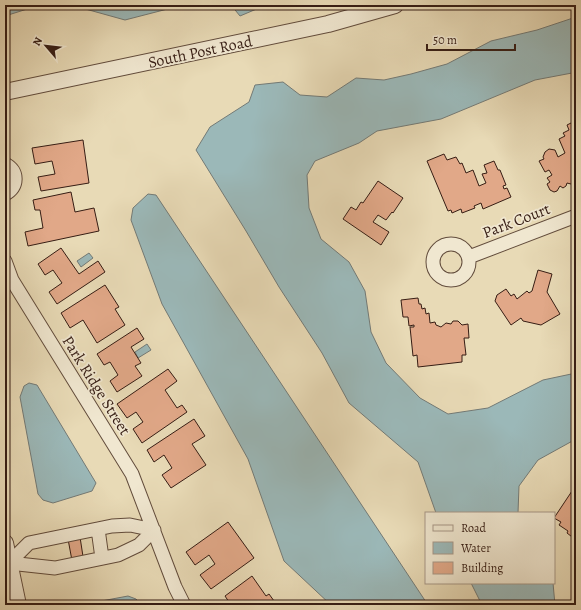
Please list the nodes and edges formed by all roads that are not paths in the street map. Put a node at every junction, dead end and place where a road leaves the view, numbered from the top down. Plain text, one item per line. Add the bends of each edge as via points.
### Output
1 (395, 5) edge
2 (5, 92) edge
3 (5, 164) edge
4 (5, 194) edge
5 (576, 216) edge
6 (469, 257) dead end
7 (5, 261) edge
8 (98, 529) junction
9 (154, 530) junction
10 (5, 543) edge
11 (102, 558) junction
12 (7, 564) edge
13 (18, 605) edge
14 (184, 605) edge

1 - 2 street, South Post Road via 328,24
3 - 4 street via 11,168 15,177 13,187
5 - 6 street, Park Court
7 - 9 street, Park Ridge Street via 12,280 132,474
8 - 9 street via 130,525
8 - 11 street
8 - 12 street via 29,543
9 - 11 street via 139,545 118,555
9 - 14 street, Park Ridge Street
10 - 12 street
11 - 12 street via 55,568
12 - 13 street

